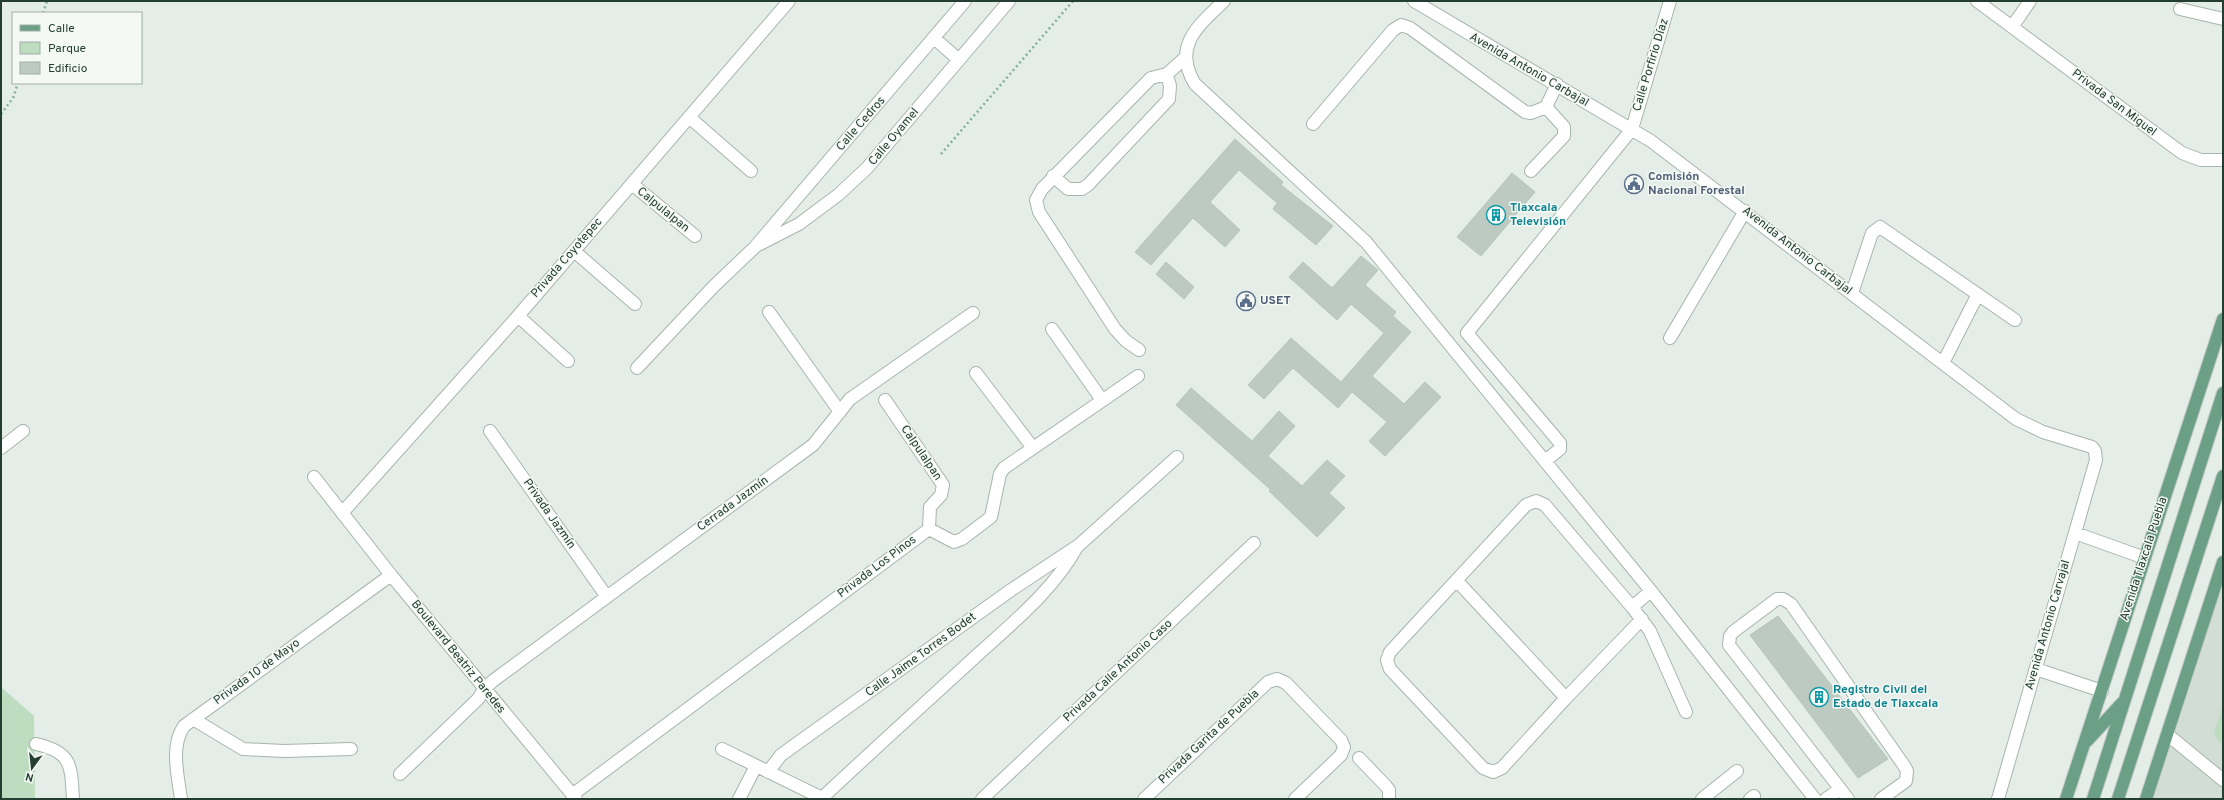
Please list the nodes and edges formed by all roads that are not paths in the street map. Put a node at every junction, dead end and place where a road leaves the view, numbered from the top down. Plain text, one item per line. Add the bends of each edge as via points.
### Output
1 (789, 1) edge
2 (965, 1) edge
3 (1009, 1) edge
4 (1224, 1) edge
5 (1414, 1) edge
6 (1670, 1) edge
7 (1977, 1) edge
8 (2030, 1) edge
9 (2180, 9) dead end
10 (2223, 19) edge
11 (2012, 27) junction
12 (934, 38) junction
13 (1186, 57) junction
14 (959, 60) junction
15 (1167, 74) junction
16 (1557, 84) junction
17 (1546, 107) junction
18 (689, 116) junction
19 (1313, 124) dead end
20 (1632, 129) junction
21 (2223, 160) edge
22 (751, 171) dead end
23 (1531, 171) dead end
24 (1053, 176) junction
25 (632, 184) junction
26 (1745, 211) junction
27 (695, 236) dead end
28 (755, 247) junction
29 (574, 251) junction
30 (1852, 293) junction
31 (1978, 294) junction
32 (635, 304) dead end
33 (769, 312) dead end
34 (973, 313) dead end
35 (518, 316) junction
36 (2223, 319) edge
37 (2015, 320) dead end
38 (1052, 328) dead end
39 (1670, 338) dead end
40 (1139, 350) dead end
41 (568, 361) dead end
42 (1943, 363) junction
43 (637, 368) dead end
44 (976, 372) dead end
45 (1138, 376) dead end
46 (2223, 393) edge
47 (885, 400) dead end
48 (1102, 400) junction
49 (840, 412) junction
50 (23, 431) dead end
51 (490, 432) dead end
52 (1, 448) edge
53 (1034, 448) junction
54 (2095, 451) joint
55 (1178, 457) dead end
56 (1545, 461) junction
57 (2223, 476) edge
58 (314, 477) dead end
59 (342, 513) junction
60 (929, 529) junction
61 (2075, 533) junction
62 (1254, 543) dead end
63 (1079, 545) junction
64 (2145, 558) junction
65 (2223, 562) edge
66 (391, 575) junction
67 (1457, 581) junction
68 (1651, 591) junction
69 (607, 597) junction
70 (1632, 607) junction
71 (1642, 620) junction
72 (2036, 669) junction
73 (485, 688) junction
74 (2102, 691) junction
75 (1566, 698) junction
76 (2124, 701) junction
77 (1686, 712) dead end
78 (193, 719) junction
79 (2168, 735) junction
80 (36, 744) dead end
81 (2084, 744) junction
82 (351, 749) dead end
83 (722, 749) dead end
84 (1359, 758) dead end
85 (756, 766) junction
86 (1737, 771) dead end
87 (768, 772) junction
88 (400, 774) dead end
89 (2223, 780) edge
90 (1844, 794) edge
91 (574, 797) edge
92 (1389, 797) edge
93 (823, 798) edge
94 (73, 799) edge
95 (181, 799) edge
96 (739, 799) edge
97 (982, 799) edge
98 (1144, 799) edge
99 (1295, 799) edge
100 (1702, 799) edge
101 (1815, 799) edge
102 (1826, 799) edge
103 (1881, 799) edge
104 (1998, 799) edge
105 (2066, 799) edge
106 (2093, 799) edge
107 (2118, 799) edge
108 (2146, 799) edge

1 - 18 street, Privada Coyotepec
2 - 12 street, Calle Cedros
3 - 14 street, Calle Oyamel
4 - 13 street via 1196,28
5 - 16 street, Avenida Antonio Carbajal
6 - 20 street, Calle Porfirio Díaz
7 - 11 street, Privada San Miguel
8 - 11 street
9 - 10 street
11 - 21 street, Privada San Miguel via 2182,153 2202,160
12 - 14 street
12 - 28 street, Calle Cedros
13 - 15 street
13 - 56 street via 1190,75 1201,91 1366,242
14 - 28 street, Calle Oyamel via 867,168 838,195 799,224
15 - 24 street via 1151,78
15 - 24 street via 1170,86 1169,99 1088,185 1075,190 1068,189
16 - 17 street
16 - 20 street, Avenida Antonio Carbajal
17 - 19 street via 1531,113 1522,110 1410,28 1401,25 1392,30
17 - 23 street via 1564,127 1564,136
18 - 22 street
18 - 25 street, Privada Coyotepec
20 - 26 street, Avenida Antonio Carbajal
20 - 56 street via 1467,333 1560,443 1560,449
24 - 40 street via 1038,194 1036,200 1039,212 1115,329
25 - 27 street, Calpulalpan
25 - 29 street, Privada Coyotepec
26 - 30 street, Avenida Antonio Carbajal
26 - 39 street
28 - 43 street via 714,286
29 - 32 street
29 - 35 street, Privada Coyotepec
30 - 31 street via 1872,233 1880,227
30 - 42 street, Avenida Antonio Carbajal
31 - 37 street
31 - 42 street
33 - 49 street
34 - 49 street, Cerrada Jazmín via 850,399
35 - 41 street
35 - 59 street, Privada Coyotepec
36 - 64 main road, Avenida Tlaxcala Puebla
38 - 48 street
42 - 54 street, Avenida Antonio Carbajal via 2016,419 2043,432 2092,447
44 - 53 street
45 - 48 street, Privada Los Pinos
46 - 76 main road, Avenida Tlaxcala Puebla
47 - 60 street, Calpulalpan via 943,485 941,495 930,507
48 - 53 street, Privada Los Pinos
49 - 69 street, Cerrada Jazmín via 813,445
50 - 52 street
51 - 69 street, Privada Jazmín
53 - 60 street, Privada Los Pinos via 1001,472 992,515 987,521 954,542
54 - 61 street, Avenida Antonio Carvajal via 2096,460
55 - 63 street, Calle Jaime Torres Bodet
56 - 68 street
57 - 107 main road
58 - 59 street, Boulevard Beatriz Paredes
59 - 66 street, Boulevard Beatriz Paredes
60 - 91 street, Privada Los Pinos via 595,777
61 - 64 street
61 - 72 street, Avenida Antonio Carvajal
62 - 97 street, Privada Calle Antonio Caso
63 - 87 street, Calle Jaime Torres Bodet via 1011,590 781,755
63 - 93 street, Calle Jaime Torres Bodet via 1055,579 1018,618
64 - 74 main road, Avenida Tlaxcala Puebla
65 - 79 main road
66 - 73 street, Boulevard Beatriz Paredes
66 - 78 street, Privada 10 de Mayo
67 - 70 street via 1526,505 1536,501 1545,505
67 - 75 street
67 - 75 street via 1388,656 1388,665 1401,681 1483,768 1493,772 1502,768
68 - 70 street
68 - 101 street
69 - 73 street, Cerrada Jazmín
70 - 71 street
71 - 75 street
71 - 77 street via 1653,636
72 - 74 street
72 - 104 street, Avenida Antonio Carvajal
73 - 88 street, Cerrada Jazmín via 478,699
73 - 91 street, Boulevard Beatriz Paredes
74 - 81 main road, Avenida Tlaxcala Puebla
76 - 81 main road
76 - 106 main road, Avenida Tlaxcala Puebla
78 - 82 street via 244,749
78 - 95 street, Privada 10 de Mayo via 180,731 178,741 177,762
79 - 89 street
79 - 108 main road
80 - 94 street via 60,752 68,760
81 - 105 main road, Avenida Tlaxcala Puebla
83 - 85 street
84 - 92 street via 1386,786
85 - 87 street
85 - 96 street
86 - 100 street
87 - 93 street
90 - 102 street
90 - 103 street via 1729,645 1733,632 1777,599 1783,599 1791,604 1905,766 1906,780
98 - 99 street, Privada Garita de Puebla via 1268,682 1277,679 1286,683 1341,740 1344,747 1341,755

